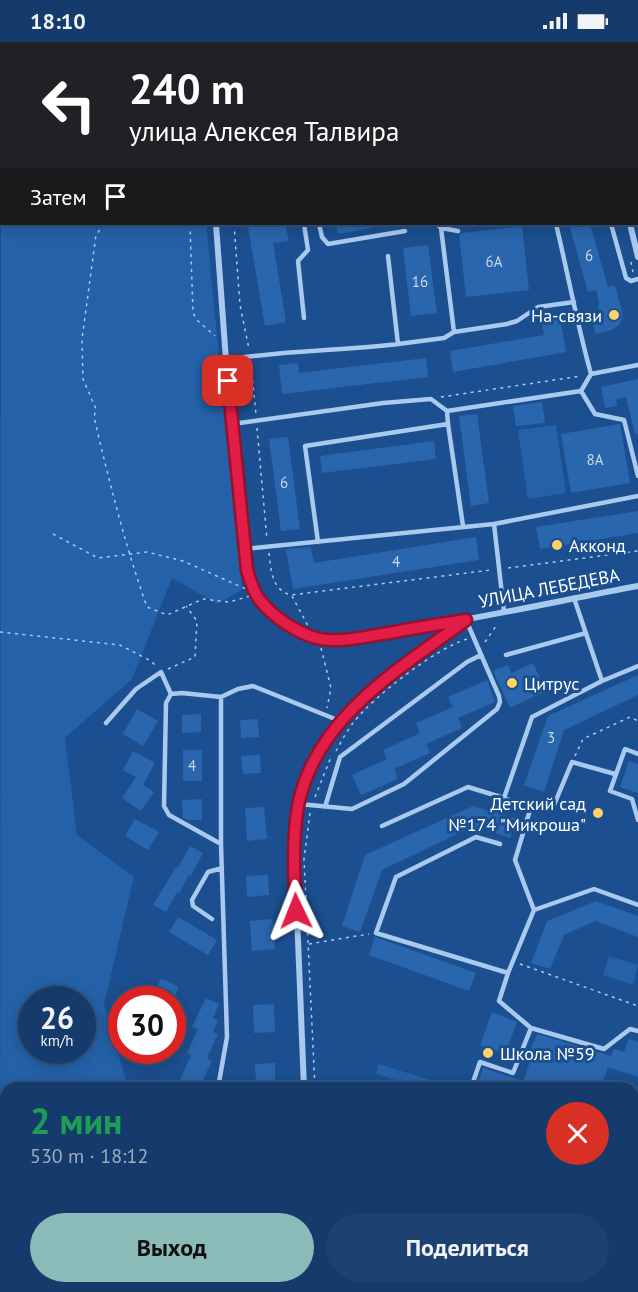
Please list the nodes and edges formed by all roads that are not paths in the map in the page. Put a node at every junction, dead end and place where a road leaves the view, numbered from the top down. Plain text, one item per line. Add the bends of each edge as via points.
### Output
1 (216, 225) edge
2 (304, 225) edge
3 (319, 225) edge
4 (438, 225) edge
5 (556, 225) edge
6 (611, 225) edge
7 (630, 225) edge
8 (441, 228) junction
9 (405, 231) dead end
10 (458, 231) dead end
11 (388, 256) dead end
12 (638, 257) edge
13 (638, 279) edge
14 (574, 302) junction
15 (304, 318) dead end
16 (454, 332) junction
17 (398, 344) junction
18 (226, 360) junction
19 (638, 365) edge
20 (591, 374) junction
21 (581, 391) junction
22 (447, 411) junction
23 (232, 424) junction
24 (448, 424) junction
25 (638, 476) edge
26 (638, 496) edge
27 (494, 524) junction
28 (463, 526) junction
29 (318, 542) junction
30 (244, 549) junction
31 (638, 586) edge
32 (574, 598) junction
33 (504, 612) junction
34 (466, 620) junction
35 (585, 633) junction
36 (480, 653) junction
37 (506, 655) dead end
38 (638, 666) edge
39 (602, 681) junction
40 (171, 694) junction
41 (221, 697) junction
42 (339, 721) junction
43 (106, 723) dead end
44 (638, 754) edge
45 (615, 774) junction
46 (504, 798) junction
47 (299, 804) junction
48 (325, 807) junction
49 (530, 810) junction
50 (638, 820) edge
51 (382, 826) dead end
52 (221, 844) junction
53 (500, 844) dead end
54 (222, 868) junction
55 (638, 905) edge
56 (534, 910) junction
57 (212, 919) dead end
58 (508, 973) junction
59 (531, 1028) junction
60 (638, 1032) edge
61 (219, 1082) edge
62 (304, 1082) edge
63 (473, 1082) edge

1 - 18 street
2 - 15 lane via 308,250 298,261
3 - 9 lane via 324,242 334,244
4 - 8 lane
5 - 14 lane
6 - 13 lane via 626,278
7 - 12 street
8 - 10 lane
8 - 16 lane
11 - 17 lane
14 - 16 lane via 538,308 507,324
14 - 20 lane
16 - 17 lane via 444,338
17 - 18 lane
18 - 23 street
19 - 20 lane
20 - 21 lane
21 - 22 lane
21 - 25 lane via 595,414 624,420
22 - 23 lane via 431,399
22 - 24 lane
23 - 30 street
24 - 28 lane
24 - 29 lane via 305,446
26 - 27 lane
27 - 28 lane
27 - 33 lane
28 - 29 lane
29 - 30 lane
30 - 34 street via 256,594 271,612 315,638 352,639
31 - 32 street, УЛИЦА ЛЕБЕДЕВА
32 - 33 street, УЛИЦА ЛЕБЕДЕВА
32 - 35 lane
33 - 34 street, УЛИЦА ЛЕБЕДЕВА
34 - 36 lane
34 - 42 street, УЛИЦА ЛЕБЕДЕВА via 385,679
35 - 37 lane
35 - 39 lane
36 - 48 lane via 340,758
36 - 48 lane via 499,696 497,709 404,784 352,809
38 - 39 lane
39 - 46 lane via 532,717
40 - 41 lane
40 - 43 lane via 161,672 135,689
40 - 52 lane via 166,703 164,806 169,815
41 - 42 lane via 253,686
41 - 52 lane
42 - 47 street, УЛИЦА ЛЕБЕДЕВА via 320,748
44 - 45 lane via 625,749
45 - 49 lane via 572,762 554,806
45 - 50 lane via 610,791 632,799
46 - 49 lane
46 - 51 lane via 468,787
47 - 48 lane
47 - 62 street, УЛИЦА ЛЕБЕДЕВА via 294,861
49 - 56 lane via 515,860
52 - 54 lane
53 - 58 lane via 476,837 396,877 376,933
54 - 57 lane via 208,872 192,900 192,906
54 - 61 lane via 227,1037
55 - 56 lane via 594,889
56 - 58 lane
58 - 59 lane via 499,1001
59 - 60 lane via 604,1049 630,1029
59 - 63 lane via 513,1073 480,1062

